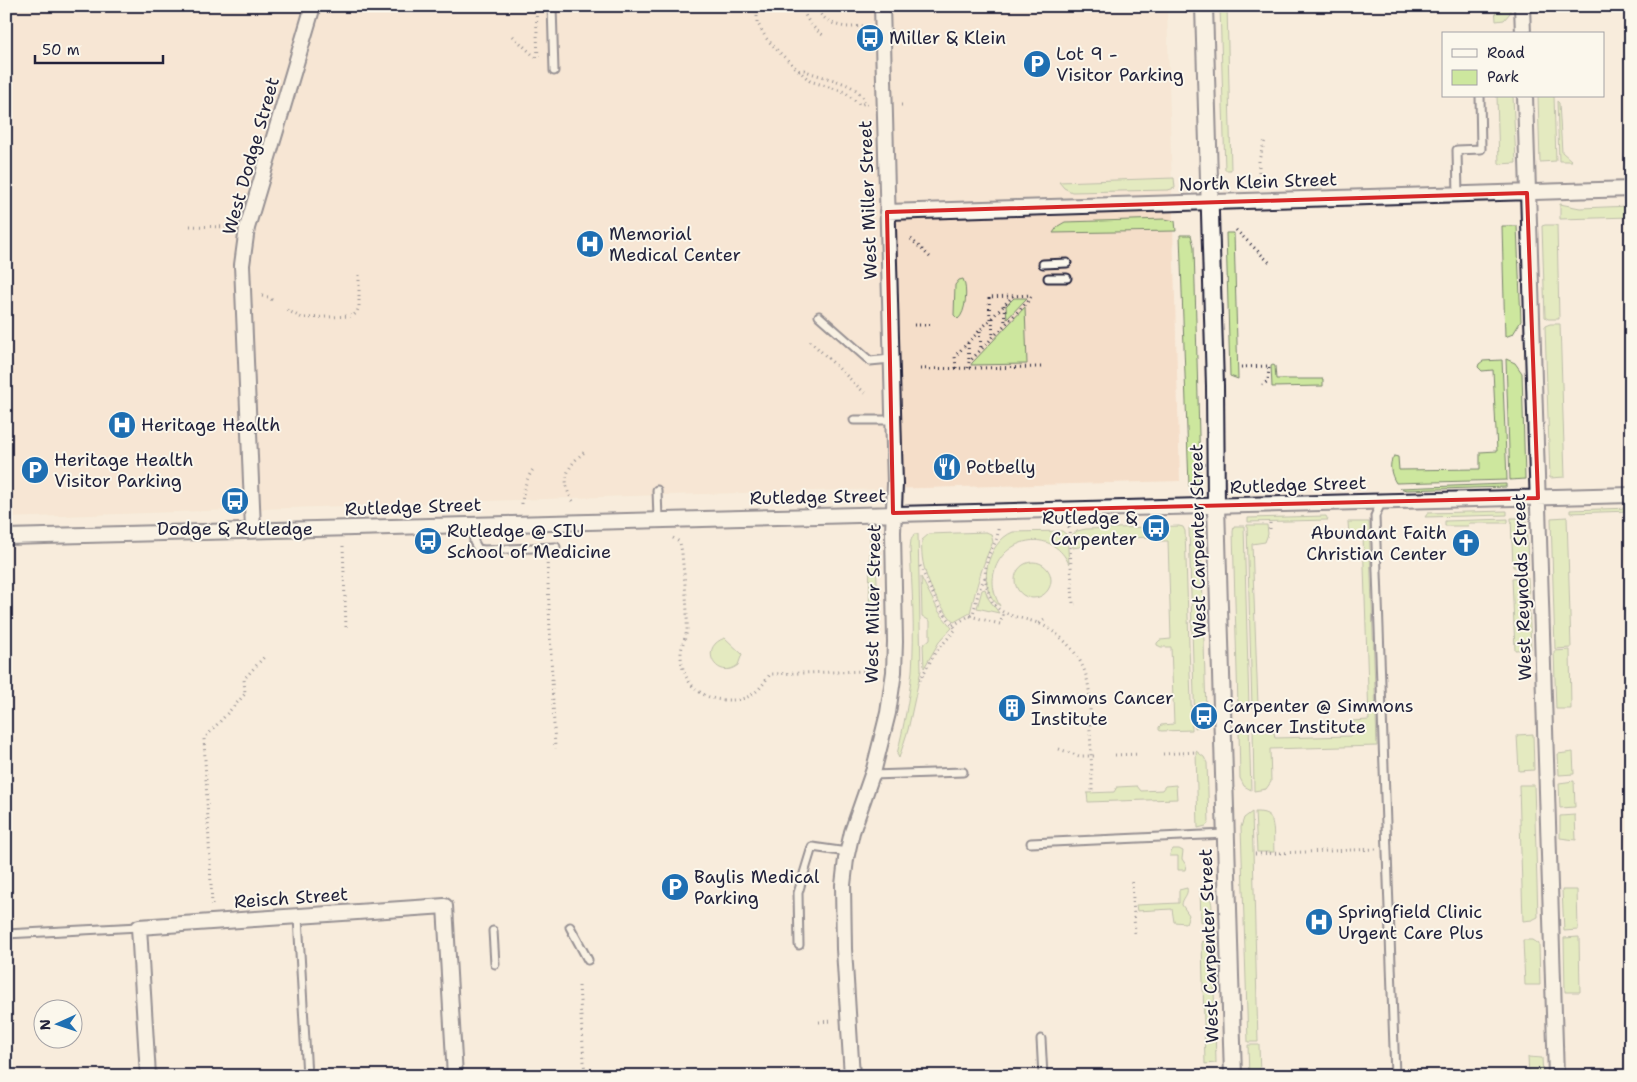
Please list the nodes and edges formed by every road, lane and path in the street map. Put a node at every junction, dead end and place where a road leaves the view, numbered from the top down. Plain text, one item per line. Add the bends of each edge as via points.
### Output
1 (313, 6) edge
2 (536, 6) edge
3 (552, 6) edge
4 (757, 6) edge
5 (802, 6) edge
6 (815, 6) edge
7 (882, 6) edge
8 (1204, 6) edge
9 (1522, 6) edge
10 (866, 25) dead end
11 (1523, 32) edge
12 (822, 34) dead end
13 (513, 36) dead end
14 (554, 71) dead end
15 (799, 71) junction
16 (1480, 98) edge
17 (1525, 98) edge
18 (906, 104) dead end
19 (901, 105) dead end
20 (1265, 140) dead end
21 (1259, 172) dead end
22 (1631, 189) edge
23 (1528, 193) junction
24 (1458, 196) junction
25 (1210, 202) junction
26 (887, 212) junction
27 (190, 226) dead end
28 (226, 227) dead end
29 (1236, 230) dead end
30 (912, 239) dead end
31 (932, 259) dead end
32 (1067, 263) dead end
33 (1270, 263) dead end
34 (1043, 264) dead end
35 (359, 271) dead end
36 (1048, 278) dead end
37 (1068, 278) dead end
38 (262, 296) dead end
39 (1013, 296) junction
40 (272, 300) dead end
41 (1004, 305) junction
42 (287, 310) dead end
43 (819, 316) dead end
44 (991, 318) junction
45 (914, 325) dead end
46 (934, 325) dead end
47 (1005, 325) junction
48 (980, 330) junction
49 (993, 337) junction
50 (810, 341) dead end
51 (968, 342) junction
52 (981, 350) junction
53 (891, 360) junction
54 (969, 362) junction
55 (1040, 367) dead end
56 (1241, 367) dead end
57 (956, 368) junction
58 (968, 368) junction
59 (916, 369) dead end
60 (1262, 385) dead end
61 (868, 396) dead end
62 (854, 420) dead end
63 (893, 420) junction
64 (586, 451) dead end
65 (534, 468) dead end
66 (657, 490) dead end
67 (1631, 495) edge
68 (1538, 498) junction
69 (573, 501) dead end
70 (1382, 501) junction
71 (522, 504) dead end
72 (1216, 506) junction
73 (893, 514) junction
74 (658, 519) junction
75 (1270, 523) dead end
76 (473, 524) junction
77 (1070, 527) dead end
78 (252, 529) junction
79 (998, 529) dead end
80 (1270, 531) dead end
81 (6, 538) edge
82 (673, 538) dead end
83 (343, 546) dead end
84 (556, 547) dead end
85 (547, 559) dead end
86 (920, 566) dead end
87 (985, 577) junction
88 (1076, 604) dead end
89 (1004, 612) junction
90 (970, 616) junction
91 (1044, 620) dead end
92 (1039, 624) junction
93 (953, 625) junction
94 (346, 627) dead end
95 (266, 656) dead end
96 (866, 670) dead end
97 (920, 680) dead end
98 (555, 749) dead end
99 (1059, 749) dead end
100 (1194, 752) dead end
101 (1140, 754) dead end
102 (1163, 754) dead end
103 (1115, 755) dead end
104 (1093, 756) junction
105 (963, 772) dead end
106 (872, 775) junction
107 (1092, 791) dead end
108 (1226, 834) junction
109 (1031, 843) dead end
110 (1386, 849) junction
111 (847, 852) junction
112 (1255, 854) dead end
113 (1132, 882) dead end
114 (212, 905) dead end
115 (298, 917) junction
116 (139, 927) junction
117 (570, 928) dead end
118 (493, 931) dead end
119 (1135, 933) dead end
120 (6, 934) edge
121 (799, 945) dead end
122 (494, 946) junction
123 (485, 947) dead end
124 (588, 960) dead end
125 (495, 964) dead end
126 (579, 986) dead end
127 (819, 1022) dead end
128 (832, 1022) dead end
129 (1041, 1039) dead end
130 (148, 1076) edge
131 (307, 1076) edge
132 (454, 1076) edge
133 (585, 1076) edge
134 (852, 1076) edge
135 (1043, 1076) edge
136 (1233, 1076) edge
137 (1395, 1076) edge
138 (1556, 1076) edge

1 - 78 street, West Dodge Street via 247,228 242,265
2 - 13 path via 538,60
3 - 14 lane
4 - 15 path via 757,22 766,38
5 - 12 path via 810,23
6 - 10 path via 824,19 838,26
7 - 26 street, West Miller Street
8 - 25 street, West Carpenter Street
9 - 11 street
15 - 15 path via 844,83 858,92 867,104 860,105 846,92 810,81
16 - 24 lane via 1481,150 1457,150
17 - 23 street, West Reynolds Street
18 - 19 path
20 - 21 path
22 - 23 street, North Klein Street
23 - 24 street, North Klein Street
23 - 68 street, West Reynolds Street
24 - 25 street, North Klein Street
25 - 26 street, North Klein Street
25 - 72 street, West Carpenter Street
26 - 53 street, West Miller Street
27 - 28 path
29 - 33 path
30 - 31 path
32 - 34 lane
35 - 42 path via 359,307 353,316 302,318
36 - 37 lane
38 - 40 path
39 - 41 path
39 - 44 path via 989,297
39 - 47 path via 1032,295
41 - 44 path
41 - 47 path
43 - 53 lane via 870,361
44 - 48 path
44 - 49 path
45 - 46 path
47 - 49 path
48 - 51 path
48 - 52 path
49 - 52 path
50 - 61 path
51 - 54 path
51 - 57 path via 956,356
52 - 54 path
53 - 63 street, West Miller Street
54 - 58 path
55 - 58 path
56 - 60 path via 1269,366 1268,381
57 - 58 path
57 - 59 path
62 - 63 lane
63 - 73 street, West Miller Street
64 - 69 path via 577,457 567,473 568,494
65 - 71 path via 525,484
66 - 74 lane
67 - 68 street, Rutledge Street
68 - 70 street, Rutledge Street
68 - 138 street, West Reynolds Street
70 - 72 street, Rutledge Street
70 - 110 lane via 1375,516
72 - 73 street, Rutledge Street
72 - 108 street, West Carpenter Street
73 - 74 street, Rutledge Street
73 - 106 street, West Miller Street via 894,672 888,713
74 - 76 street, Rutledge Street
75 - 80 path
76 - 78 street, Rutledge Street
76 - 84 lane via 474,542 478,549
77 - 88 path via 1071,602
78 - 81 street, Rutledge Street
79 - 87 path via 985,566
82 - 96 path via 680,542 682,553 687,632 682,650 683,670 698,691 719,700 734,700 748,697 761,689 770,674
83 - 94 path
85 - 98 path
86 - 93 path via 931,593
87 - 89 path via 988,593
87 - 90 path
89 - 90 path via 1000,624
89 - 92 path
90 - 93 path
91 - 92 path
92 - 104 path via 1068,645 1086,674
93 - 97 path via 956,629 935,653
95 - 114 path via 244,679 245,694 204,739
99 - 104 path via 1080,756
100 - 102 path
101 - 103 path
104 - 107 path
105 - 106 lane
106 - 111 street, West Miller Street
108 - 109 lane
108 - 136 street, West Carpenter Street
110 - 112 path
110 - 137 lane
111 - 121 lane via 812,847 798,893
111 - 134 street, West Miller Street via 843,918
113 - 119 path
115 - 116 street, Reisch Street
115 - 131 lane
115 - 132 street, Reisch Street via 445,906
116 - 120 lane
116 - 130 street
117 - 124 lane
118 - 122 lane
122 - 123 lane
122 - 125 lane
126 - 133 path
127 - 128 path
129 - 135 lane

